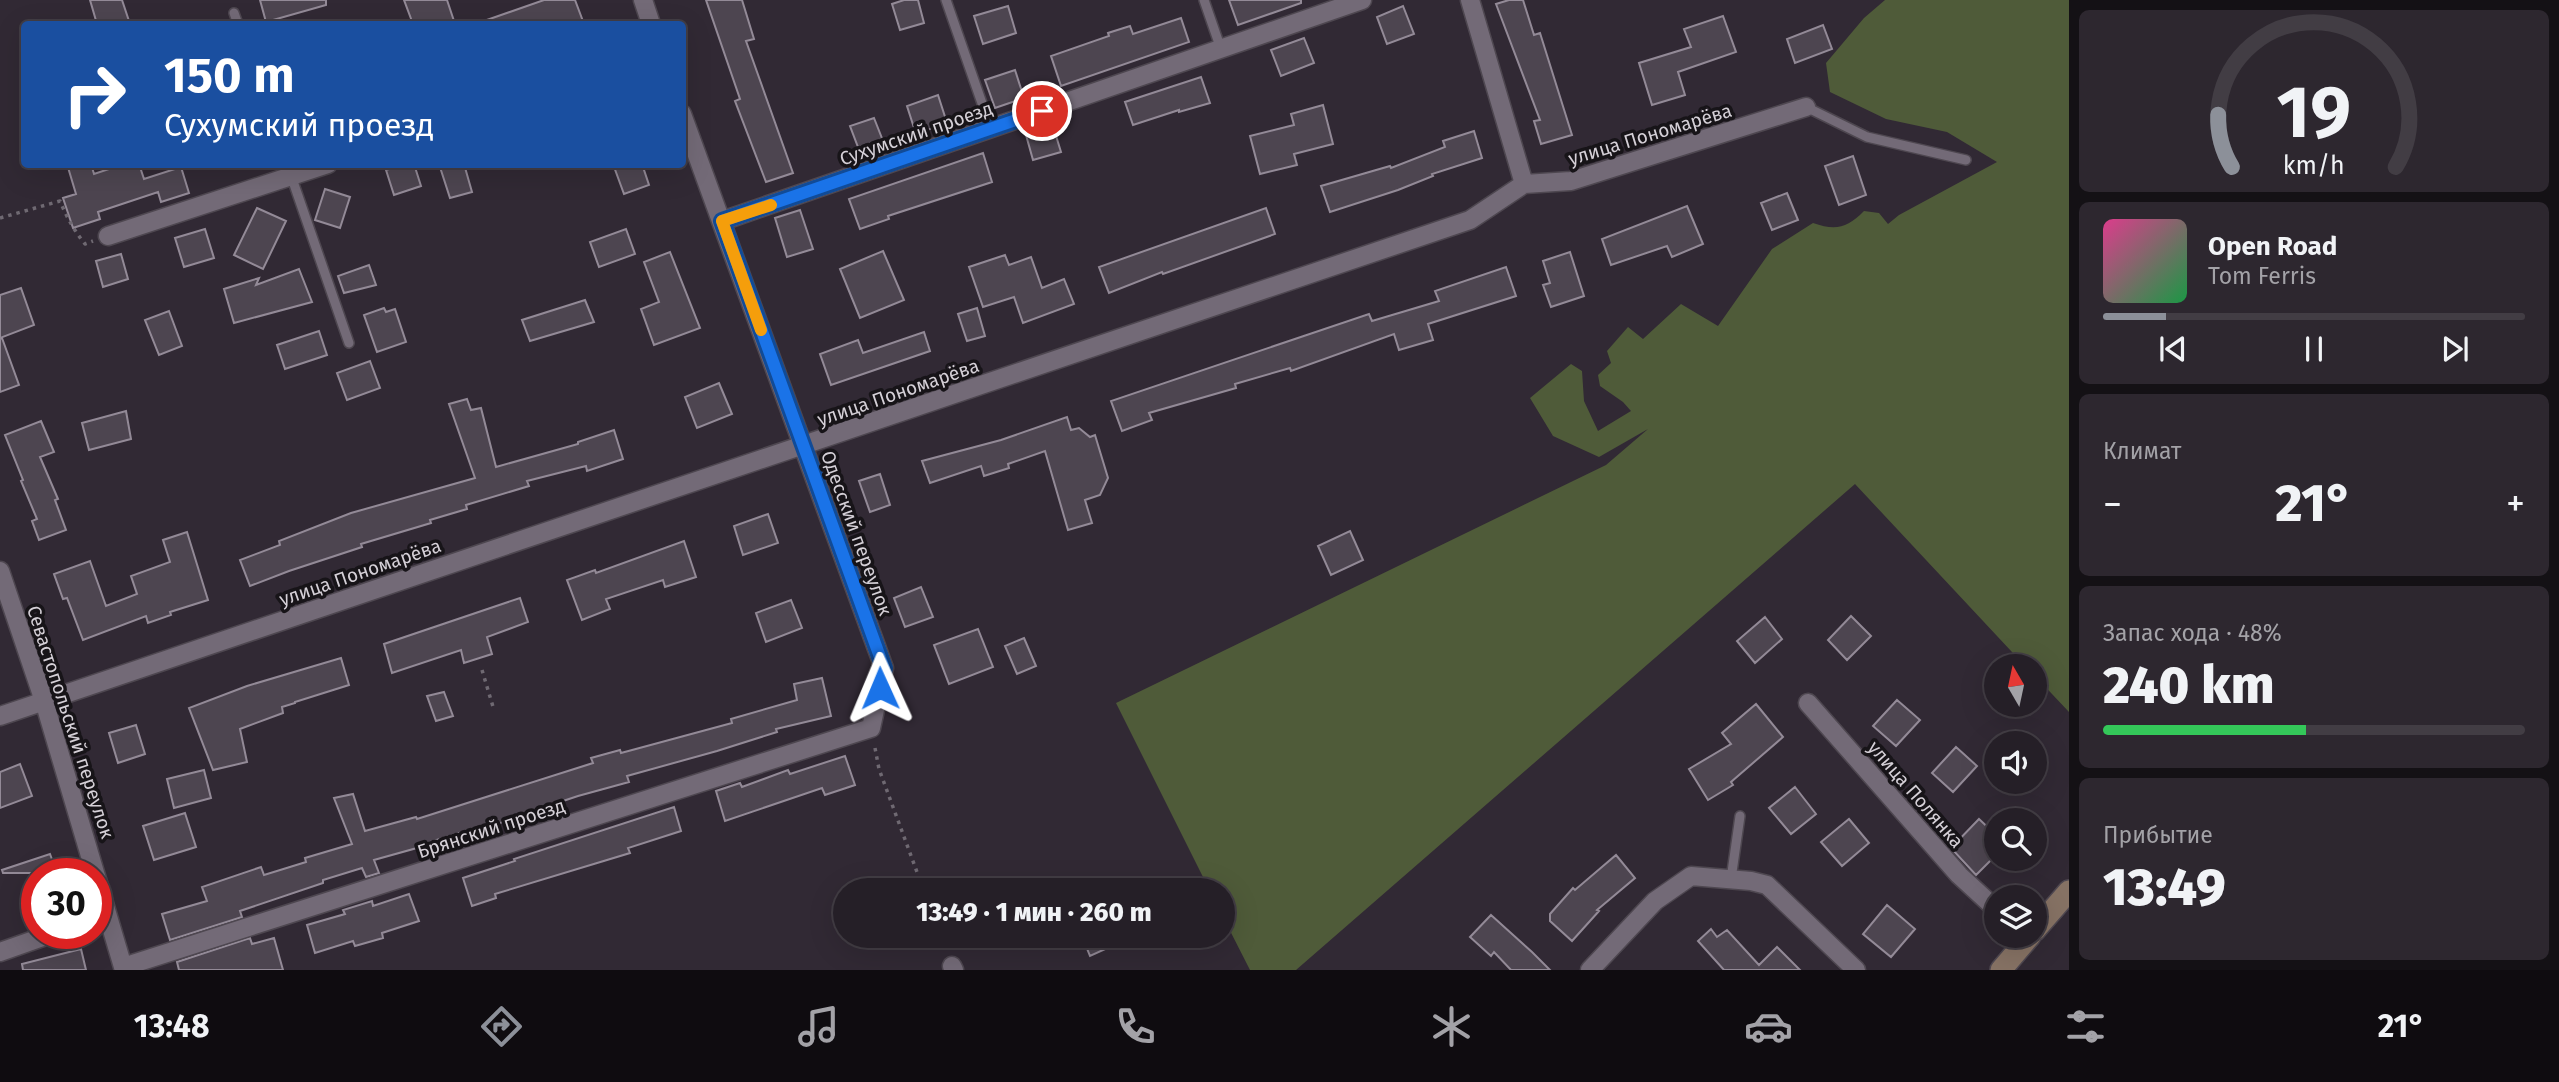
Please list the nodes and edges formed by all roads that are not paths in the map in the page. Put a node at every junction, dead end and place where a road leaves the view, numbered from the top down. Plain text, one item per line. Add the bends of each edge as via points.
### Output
1 (643, 0) edge
2 (946, 0) edge
3 (1204, 0) edge
4 (1362, 0) edge
5 (1470, 0) edge
6 (234, 13) dead end
7 (237, 21) edge
8 (650, 21) edge
9 (1221, 49) junction
10 (1805, 107) joint
11 (686, 125) edge
12 (992, 129) junction
13 (1966, 160) dead end
14 (289, 171) edge
15 (1524, 184) junction
16 (722, 221) junction
17 (108, 236) road end
18 (349, 343) dead end
19 (804, 446) junction
20 (0, 571) edge
21 (44, 701) junction
22 (1808, 703) dead end
23 (0, 716) edge
24 (871, 729) joint
25 (1740, 816) dead end
26 (87, 858) edge
27 (1731, 879) junction
28 (2069, 891) edge
29 (1984, 898) edge
30 (2047, 916) edge
31 (112, 938) edge
32 (21, 945) edge
33 (2020, 948) edge
34 (0, 953) edge
35 (123, 967) joint
36 (1591, 970) edge
37 (1856, 970) edge
38 (2001, 970) edge

1 - 8 street
2 - 12 lane
3 - 9 lane
4 - 9 street, Сухумский проезд
5 - 15 street
6 - 7 lane
9 - 12 street, Сухумский проезд
10 - 13 lane via 1867,137
10 - 15 street, улица Пономарёва via 1571,181
11 - 16 street, Одесский переулок
12 - 16 street, Сухумский проезд
14 - 17 street
14 - 18 lane
15 - 19 street, улица Пономарёва via 1469,220
16 - 19 street, Одесский переулок
19 - 21 street, улица Пономарёва
19 - 24 street, Одесский переулок via 884,668
20 - 21 street, Севастопольский переулок
21 - 23 street, улица Пономарёва
21 - 26 street, Севастопольский переулок
22 - 29 street, улица Полянка
24 - 35 street, Брянский проезд
25 - 27 lane
27 - 36 street via 1690,876 1655,901
27 - 37 street via 1767,885
28 - 30 street
31 - 35 street, Севастопольский переулок
32 - 34 street
33 - 38 street

